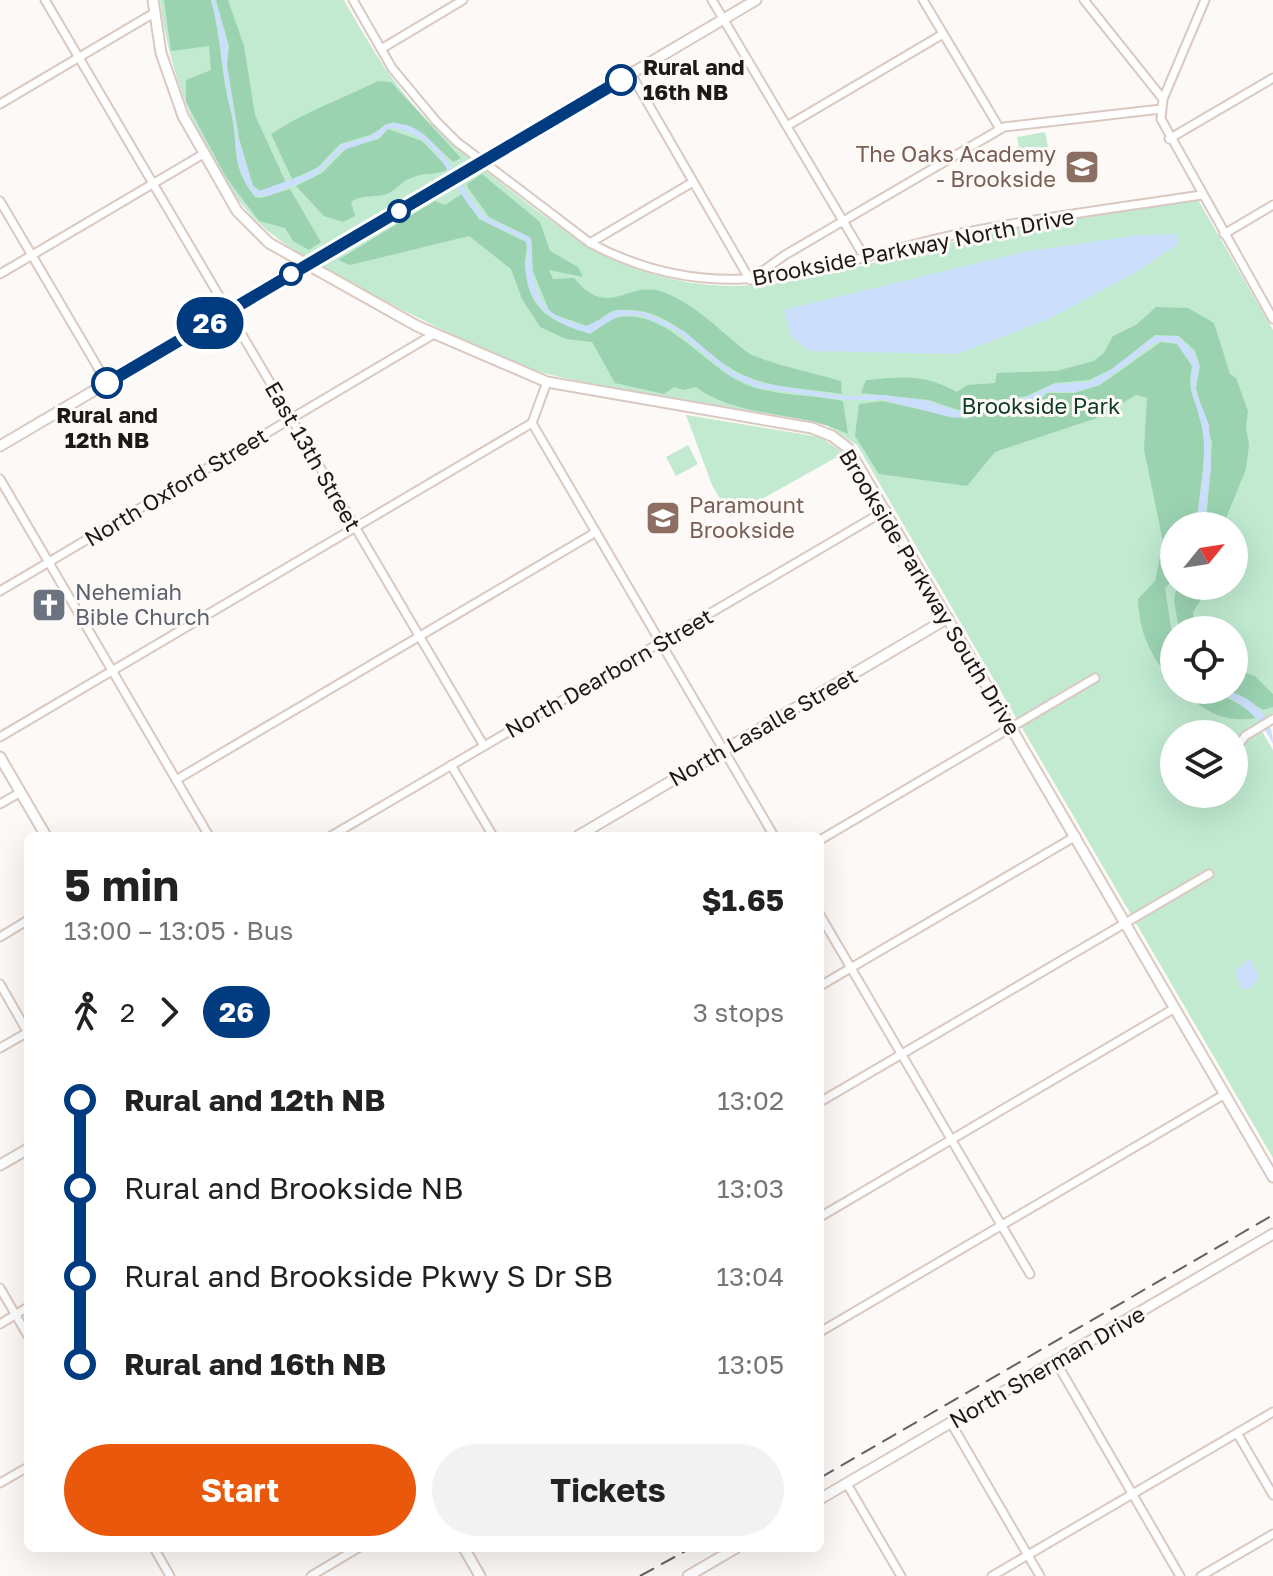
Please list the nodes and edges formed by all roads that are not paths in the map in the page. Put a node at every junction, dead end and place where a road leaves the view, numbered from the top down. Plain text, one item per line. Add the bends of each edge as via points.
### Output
1 (45, 0) edge
2 (153, 0) edge
3 (353, 0) edge
4 (463, 0) edge
5 (712, 0) edge
6 (756, 0) edge
7 (923, 0) edge
8 (1084, 0) edge
9 (1205, 0) edge
10 (154, 13) junction
11 (723, 19) junction
12 (943, 34) junction
13 (381, 49) junction
14 (79, 57) junction
15 (631, 74) junction
16 (1273, 78) edge
17 (1163, 99) junction
18 (0, 104) edge
19 (1161, 109) junction
20 (787, 126) junction
21 (1000, 129) junction
22 (1169, 139) junction
23 (205, 153) junction
24 (482, 161) junction
25 (693, 182) junction
26 (153, 184) junction
27 (1201, 195) junction
28 (0, 201) edge
29 (1273, 205) edge
30 (843, 222) junction
31 (1224, 234) junction
32 (590, 243) junction
33 (32, 256) junction
34 (865, 258) junction
35 (306, 266) junction
36 (0, 274) edge
37 (750, 280) junction
38 (229, 312) junction
39 (1273, 319) edge
40 (434, 334) junction
41 (547, 382) junction
42 (107, 383) junction
43 (292, 419) junction
44 (532, 423) junction
45 (0, 446) edge
46 (0, 479) edge
47 (886, 510) junction
48 (355, 527) junction
49 (596, 532) junction
50 (49, 562) junction
51 (0, 591) edge
52 (948, 618) junction
53 (420, 636) junction
54 (661, 642) junction
55 (112, 671) junction
56 (1095, 678) dead end
57 (1273, 719) edge
58 (1012, 727) junction
59 (1248, 734) edge
60 (0, 737) edge
61 (484, 746) junction
62 (724, 750) junction
63 (0, 757) edge
64 (451, 765) junction
65 (176, 780) junction
66 (21, 792) junction
67 (0, 804) edge
68 (44, 832) edge
69 (207, 832) edge
70 (338, 832) edge
71 (491, 832) edge
72 (585, 832) edge
73 (772, 832) edge
74 (1076, 836) junction
75 (824, 838) edge
76 (1209, 874) dead end
77 (24, 922) edge
78 (824, 922) edge
79 (1126, 923) junction
80 (0, 937) edge
81 (851, 968) junction
82 (0, 984) edge
83 (824, 984) edge
84 (1175, 1008) junction
85 (24, 1025) edge
86 (24, 1034) edge
87 (0, 1048) edge
88 (902, 1054) junction
89 (1225, 1094) junction
90 (824, 1100) edge
91 (951, 1140) junction
92 (24, 1151) edge
93 (0, 1165) edge
94 (1273, 1177) edge
95 (824, 1215) edge
96 (1002, 1225) junction
97 (1273, 1234) edge
98 (1030, 1274) dead end
99 (0, 1288) edge
100 (24, 1310) edge
101 (16, 1315) junction
102 (0, 1324) edge
103 (24, 1329) edge
104 (824, 1330) edge
105 (1056, 1362) junction
106 (1273, 1412) edge
107 (951, 1423) junction
108 (1237, 1433) junction
109 (24, 1469) edge
110 (0, 1483) edge
111 (847, 1484) junction
112 (1133, 1494) junction
113 (1273, 1495) edge
114 (824, 1497) edge
115 (1273, 1534) edge
116 (158, 1552) edge
117 (351, 1552) edge
118 (466, 1552) edge
119 (729, 1552) edge
120 (1028, 1555) junction
121 (170, 1576) edge
122 (311, 1576) edge
123 (480, 1576) edge
124 (688, 1576) edge
125 (901, 1576) edge
126 (992, 1576) edge
127 (1040, 1576) edge
128 (1180, 1576) edge
129 (1201, 1576) edge

1 - 14 street, East 13th Street
2 - 10 main road, Brookside Parkway South Drive
3 - 13 street, Brookside Parkway North Drive
4 - 13 street
5 - 11 street
6 - 11 main road
7 - 12 street
8 - 17 street
9 - 17 street
10 - 14 street
10 - 23 main road, Brookside Parkway South Drive via 169,82
11 - 15 main road
11 - 20 street
12 - 20 street
12 - 21 street
13 - 24 street, Brookside Parkway North Drive via 416,99
14 - 18 street
14 - 26 street, East 13th Street
15 - 24 main road
15 - 25 street
16 - 22 street
17 - 19 street
19 - 21 street
19 - 22 street
20 - 30 street
21 - 30 street
22 - 27 street
23 - 26 street
23 - 35 main road, Brookside Parkway South Drive via 248,224
24 - 32 street, Brookside Parkway North Drive
24 - 35 main road
25 - 32 street
25 - 37 street
26 - 33 street
26 - 38 street, East 13th Street
27 - 31 street
27 - 34 street, Brookside Parkway North Drive via 1002,225
28 - 33 street
29 - 31 street
30 - 34 street
30 - 37 street
31 - 39 street
32 - 37 street, Brookside Parkway North Drive via 679,275
33 - 36 street
33 - 42 street
34 - 37 street, Brookside Parkway North Drive
35 - 38 main road
35 - 40 main road, Brookside Parkway South Drive
38 - 42 main road
38 - 43 street, East 13th Street
40 - 41 main road, Brookside Parkway South Drive
40 - 43 street, North Oxford Street
41 - 44 street
41 - 47 main road, Brookside Parkway South Drive via 822,431 848,448
42 - 45 main road
43 - 48 street, East 13th Street
43 - 50 street, North Oxford Street
44 - 48 street
44 - 49 street
46 - 50 street
47 - 52 main road, Brookside Parkway South Drive
47 - 54 street, North Dearborn Street
48 - 53 street, East 13th Street
48 - 55 street
49 - 53 street
49 - 54 street
50 - 51 street, North Oxford Street
50 - 55 street
52 - 58 main road, Brookside Parkway South Drive
52 - 62 main road, North Lasalle Street
53 - 61 street, East 13th Street
53 - 65 street
54 - 61 street, North Dearborn Street
54 - 62 street
55 - 60 street
55 - 65 street
56 - 58 street
57 - 59 street
58 - 74 main road, Brookside Parkway South Drive
58 - 75 street
61 - 64 street, North Dearborn Street
62 - 72 main road, North Lasalle Street
62 - 73 street
63 - 66 main road
64 - 70 street, North Dearborn Street
64 - 71 street
65 - 69 street
66 - 67 street
66 - 68 main road
74 - 79 main road, Brookside Parkway South Drive
74 - 81 street
76 - 79 street
77 - 80 street
78 - 81 street
79 - 84 main road, Brookside Parkway South Drive
79 - 88 street
81 - 83 street
81 - 88 street
82 - 85 street
84 - 89 main road, Brookside Parkway South Drive
84 - 91 street
86 - 87 street
88 - 90 street
88 - 91 street
89 - 94 main road, Brookside Parkway South Drive
89 - 96 street
91 - 95 street
91 - 96 street
92 - 93 main road
96 - 98 street
96 - 104 street
97 - 105 main road, North Sherman Drive
99 - 101 street
100 - 101 street
101 - 102 street
101 - 103 street
105 - 107 main road, North Sherman Drive
105 - 112 street
106 - 108 street
107 - 111 main road, North Sherman Drive
107 - 120 street
108 - 112 street
108 - 113 street
109 - 110 street
111 - 114 main road, North Sherman Drive
111 - 125 street
112 - 120 street
112 - 128 street
115 - 129 street
116 - 121 street
117 - 122 street
118 - 123 main road
119 - 124 main road
120 - 126 street
120 - 127 street

